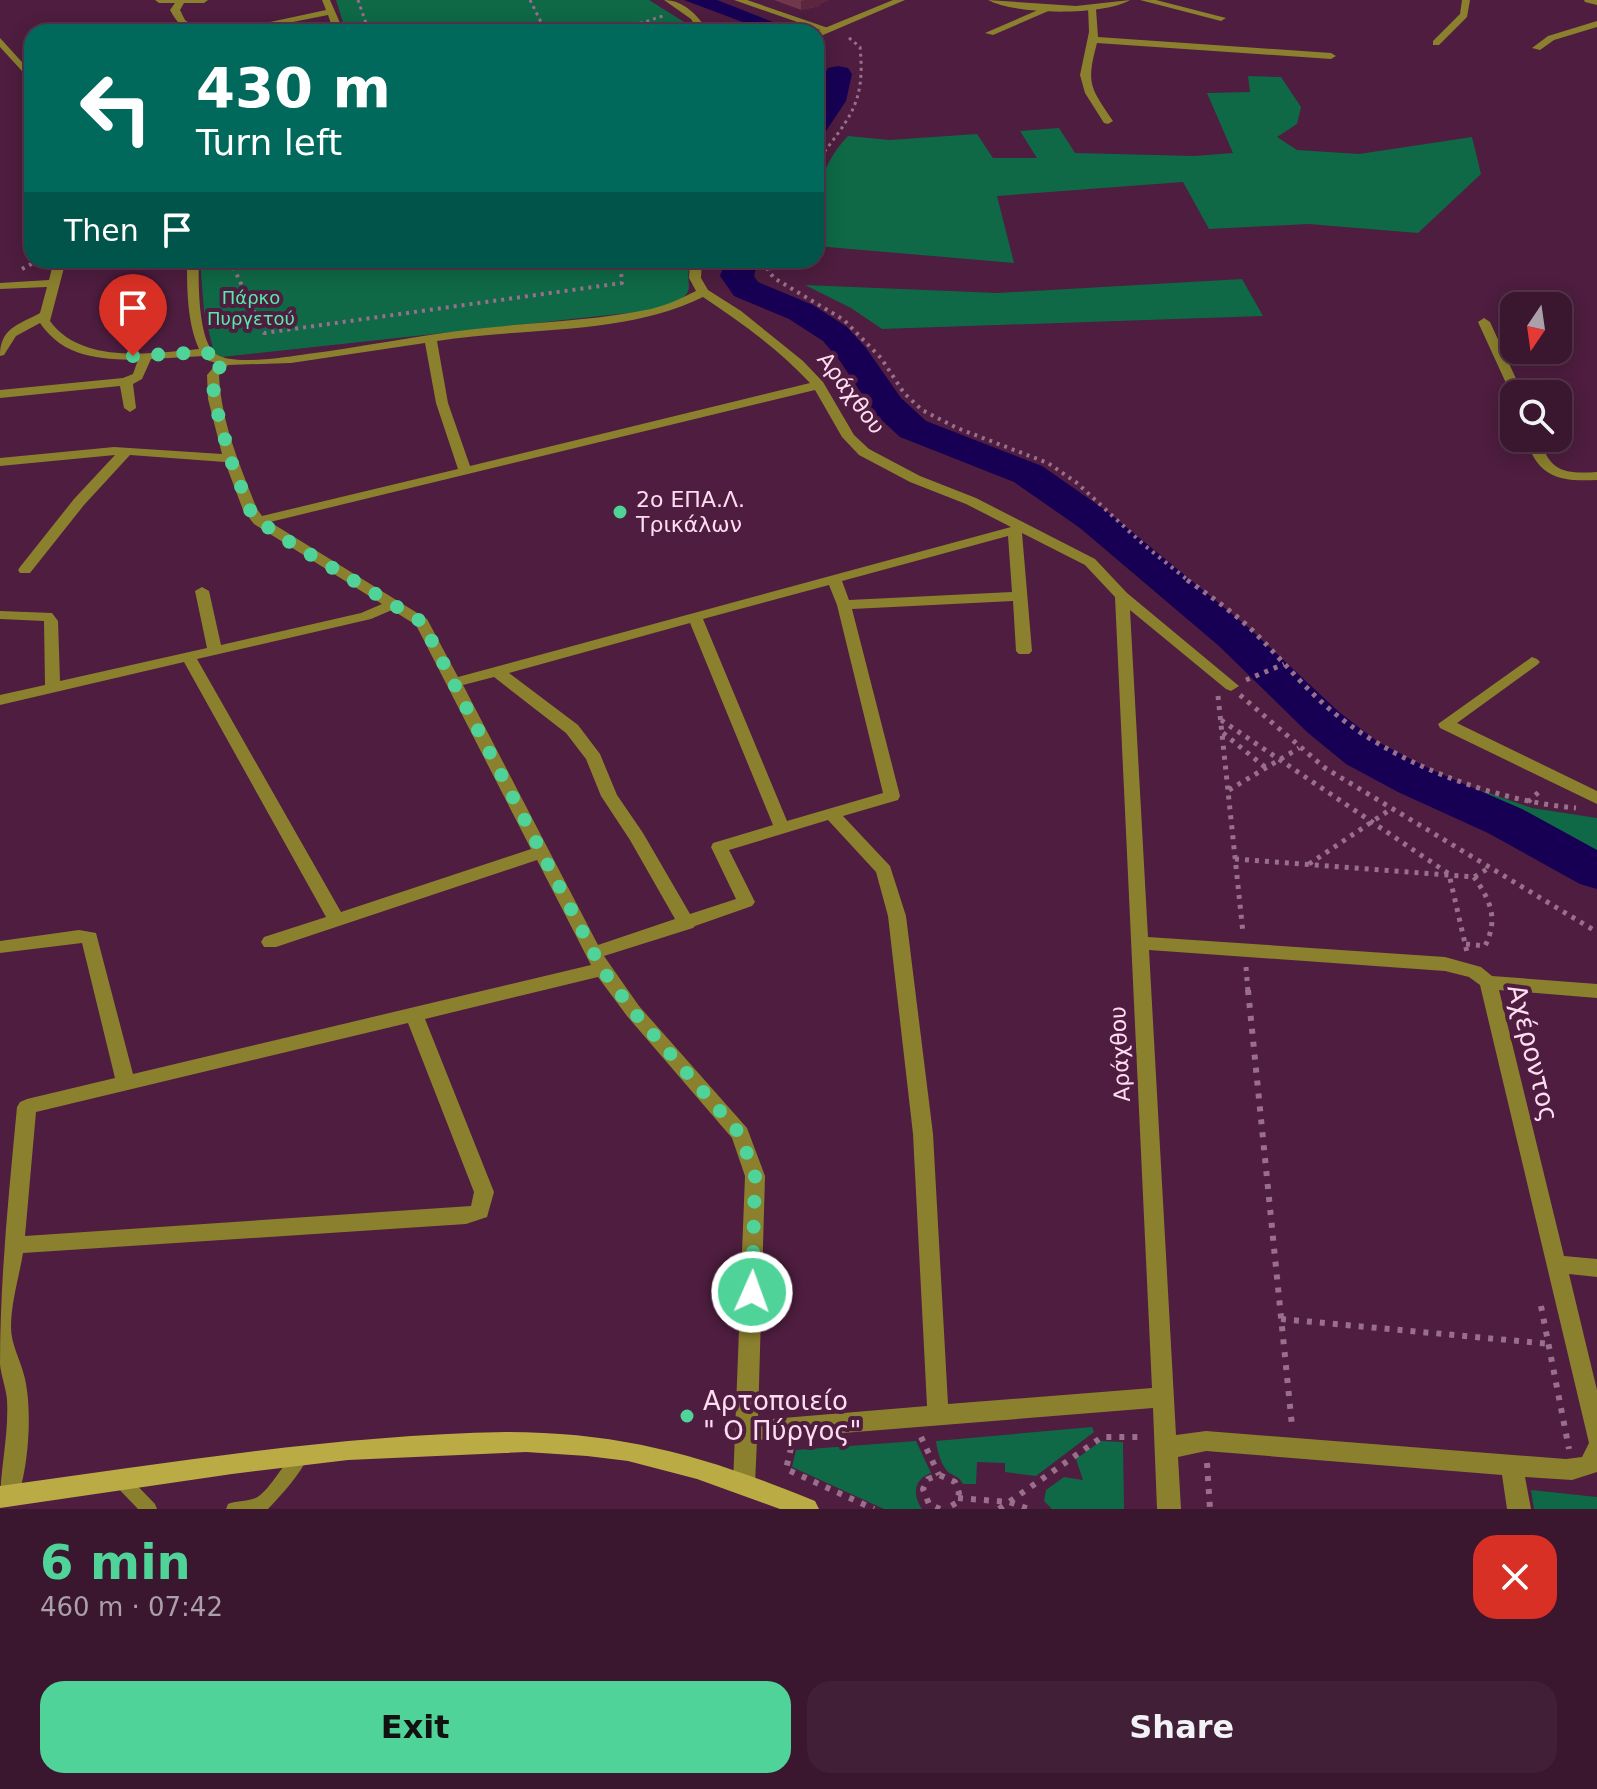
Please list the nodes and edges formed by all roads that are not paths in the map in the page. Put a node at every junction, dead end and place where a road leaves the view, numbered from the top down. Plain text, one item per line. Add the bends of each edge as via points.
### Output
1 (159, 0) edge
2 (204, 0) edge
3 (326, 0) edge
4 (668, 0) edge
5 (738, 0) edge
6 (901, 0) edge
7 (992, 0) edge
8 (1126, 0) edge
9 (1144, 0) edge
10 (1466, 0) edge
11 (1588, 0) edge
12 (180, 2) junction
13 (1597, 2) edge
14 (1048, 9) junction
15 (1091, 9) junction
16 (330, 12) junction
17 (1221, 18) dead end
18 (184, 24) edge
19 (269, 24) edge
20 (335, 24) edge
21 (697, 24) edge
22 (802, 24) edge
23 (1597, 24) edge
24 (824, 32) edge
25 (990, 33) dead end
26 (1095, 40) junction
27 (0, 41) edge
28 (1436, 43) dead end
29 (1537, 48) dead end
30 (4, 52) edge
31 (1331, 56) dead end
32 (24, 71) edge
33 (1108, 121) dead end
34 (58, 268) edge
35 (193, 268) edge
36 (696, 268) edge
37 (53, 283) junction
38 (0, 286) edge
39 (703, 292) junction
40 (44, 316) junction
41 (1484, 322) dead end
42 (431, 340) junction
43 (0, 352) edge
44 (206, 352) junction
45 (146, 356) junction
46 (224, 362) junction
47 (1511, 380) edge
48 (126, 382) junction
49 (819, 385) junction
50 (0, 394) edge
51 (130, 408) dead end
52 (126, 451) junction
53 (1537, 452) edge
54 (230, 458) junction
55 (0, 462) edge
56 (465, 471) junction
57 (1597, 476) edge
58 (259, 521) junction
59 (1019, 529) junction
60 (25, 570) dead end
61 (834, 579) junction
62 (202, 591) dead end
63 (1020, 596) junction
64 (1122, 596) junction
65 (395, 604) junction
66 (844, 605) junction
67 (0, 615) edge
68 (695, 617) junction
69 (215, 649) junction
70 (1024, 651) dead end
71 (188, 656) junction
72 (1532, 662) dead end
73 (497, 671) junction
74 (453, 683) junction
75 (1231, 686) road end
76 (53, 688) junction
77 (0, 700) edge
78 (1590, 803) edge
79 (833, 815) junction
80 (782, 828) junction
81 (542, 852) junction
82 (337, 920) junction
83 (687, 924) junction
84 (270, 942) dead end
85 (1138, 943) junction
86 (0, 947) edge
87 (598, 961) junction
88 (1488, 982) junction
89 (1597, 991) edge
90 (414, 1015) junction
91 (126, 1083) junction
92 (14, 1245) junction
93 (1555, 1264) junction
94 (1597, 1268) edge
95 (1162, 1397) junction
96 (938, 1415) junction
97 (747, 1431) junction
98 (1597, 1436) edge
99 (1165, 1445) junction
100 (1597, 1450) edge
101 (302, 1453) junction
102 (1511, 1465) junction
103 (120, 1479) junction
104 (744, 1484) junction
105 (3, 1497) edge
106 (149, 1509) edge
107 (234, 1509) edge
108 (807, 1509) edge
109 (1169, 1509) edge
110 (1519, 1509) edge

1 - 12 street
2 - 12 street
3 - 16 street
4 - 21 street
5 - 22 street
6 - 24 street
7 - 14 street
8 - 15 street
9 - 17 street
10 - 28 street via 1464,15
11 - 13 street
12 - 18 street via 175,10
14 - 15 street
14 - 25 street
15 - 26 street
16 - 19 street
16 - 20 street
23 - 29 street via 1551,38
26 - 31 street
26 - 33 street via 1085,82
27 - 30 street
30 - 32 street
34 - 37 street
35 - 44 street via 194,300
36 - 39 street
37 - 38 street
37 - 40 street
39 - 42 street via 654,312
39 - 49 street, Αράχθου via 776,344
40 - 43 street via 11,334
40 - 45 street via 53,334 81,349
41 - 47 street
42 - 46 street
42 - 56 street via 442,403
44 - 45 street
44 - 46 street
45 - 48 street via 138,376
46 - 54 street via 214,371 213,388
48 - 50 street
48 - 51 street
49 - 56 street
49 - 59 street, Αράχθου via 849,437 864,452
52 - 54 street
52 - 55 street
52 - 60 street
53 - 57 street via 1548,469
54 - 58 street via 246,503
56 - 58 street
58 - 65 street
59 - 61 street
59 - 63 street
59 - 64 street, Αράχθου via 1090,562
61 - 66 street
61 - 68 street
62 - 69 street
63 - 66 street
63 - 70 street
64 - 75 street, Αράχθου
64 - 85 street, Αράχθου
65 - 69 street via 366,616
65 - 74 street via 422,622
66 - 79 street via 892,796
67 - 76 street via 47,616 51,621
68 - 73 street
68 - 80 street
69 - 71 street
71 - 76 street
71 - 82 street
72 - 78 street via 1446,724
73 - 74 street
73 - 83 street via 572,729 594,758 609,796
74 - 81 street
76 - 77 street
79 - 80 street
79 - 96 street via 884,870 897,916 923,1134
80 - 83 street via 719,847 746,902
81 - 82 street
81 - 87 street
82 - 84 street
83 - 87 street
85 - 88 street, Αχέροντος via 1445,964
85 - 95 street, Αράχθου
86 - 91 street via 90,938
87 - 90 street
87 - 97 street via 633,1011 740,1134 749,1155 756,1202
88 - 89 street
88 - 93 street, Αχέροντος
90 - 91 street
90 - 92 street via 484,1192 480,1211
91 - 92 street via 27,1107
92 - 105 street via 0,1325 18,1400 16,1443
93 - 94 street
93 - 98 street, Αχέροντος
95 - 96 street
95 - 99 street, Αράχθου
96 - 97 street
97 - 104 street
99 - 102 street via 1206,1441
99 - 109 street, Αράχθου
100 - 102 street via 1592,1464 1579,1469
101 - 103 main road
101 - 104 main road via 402,1444 572,1444 657,1457
101 - 107 lane via 261,1505
102 - 110 street
103 - 105 main road
103 - 106 lane
104 - 108 main road

